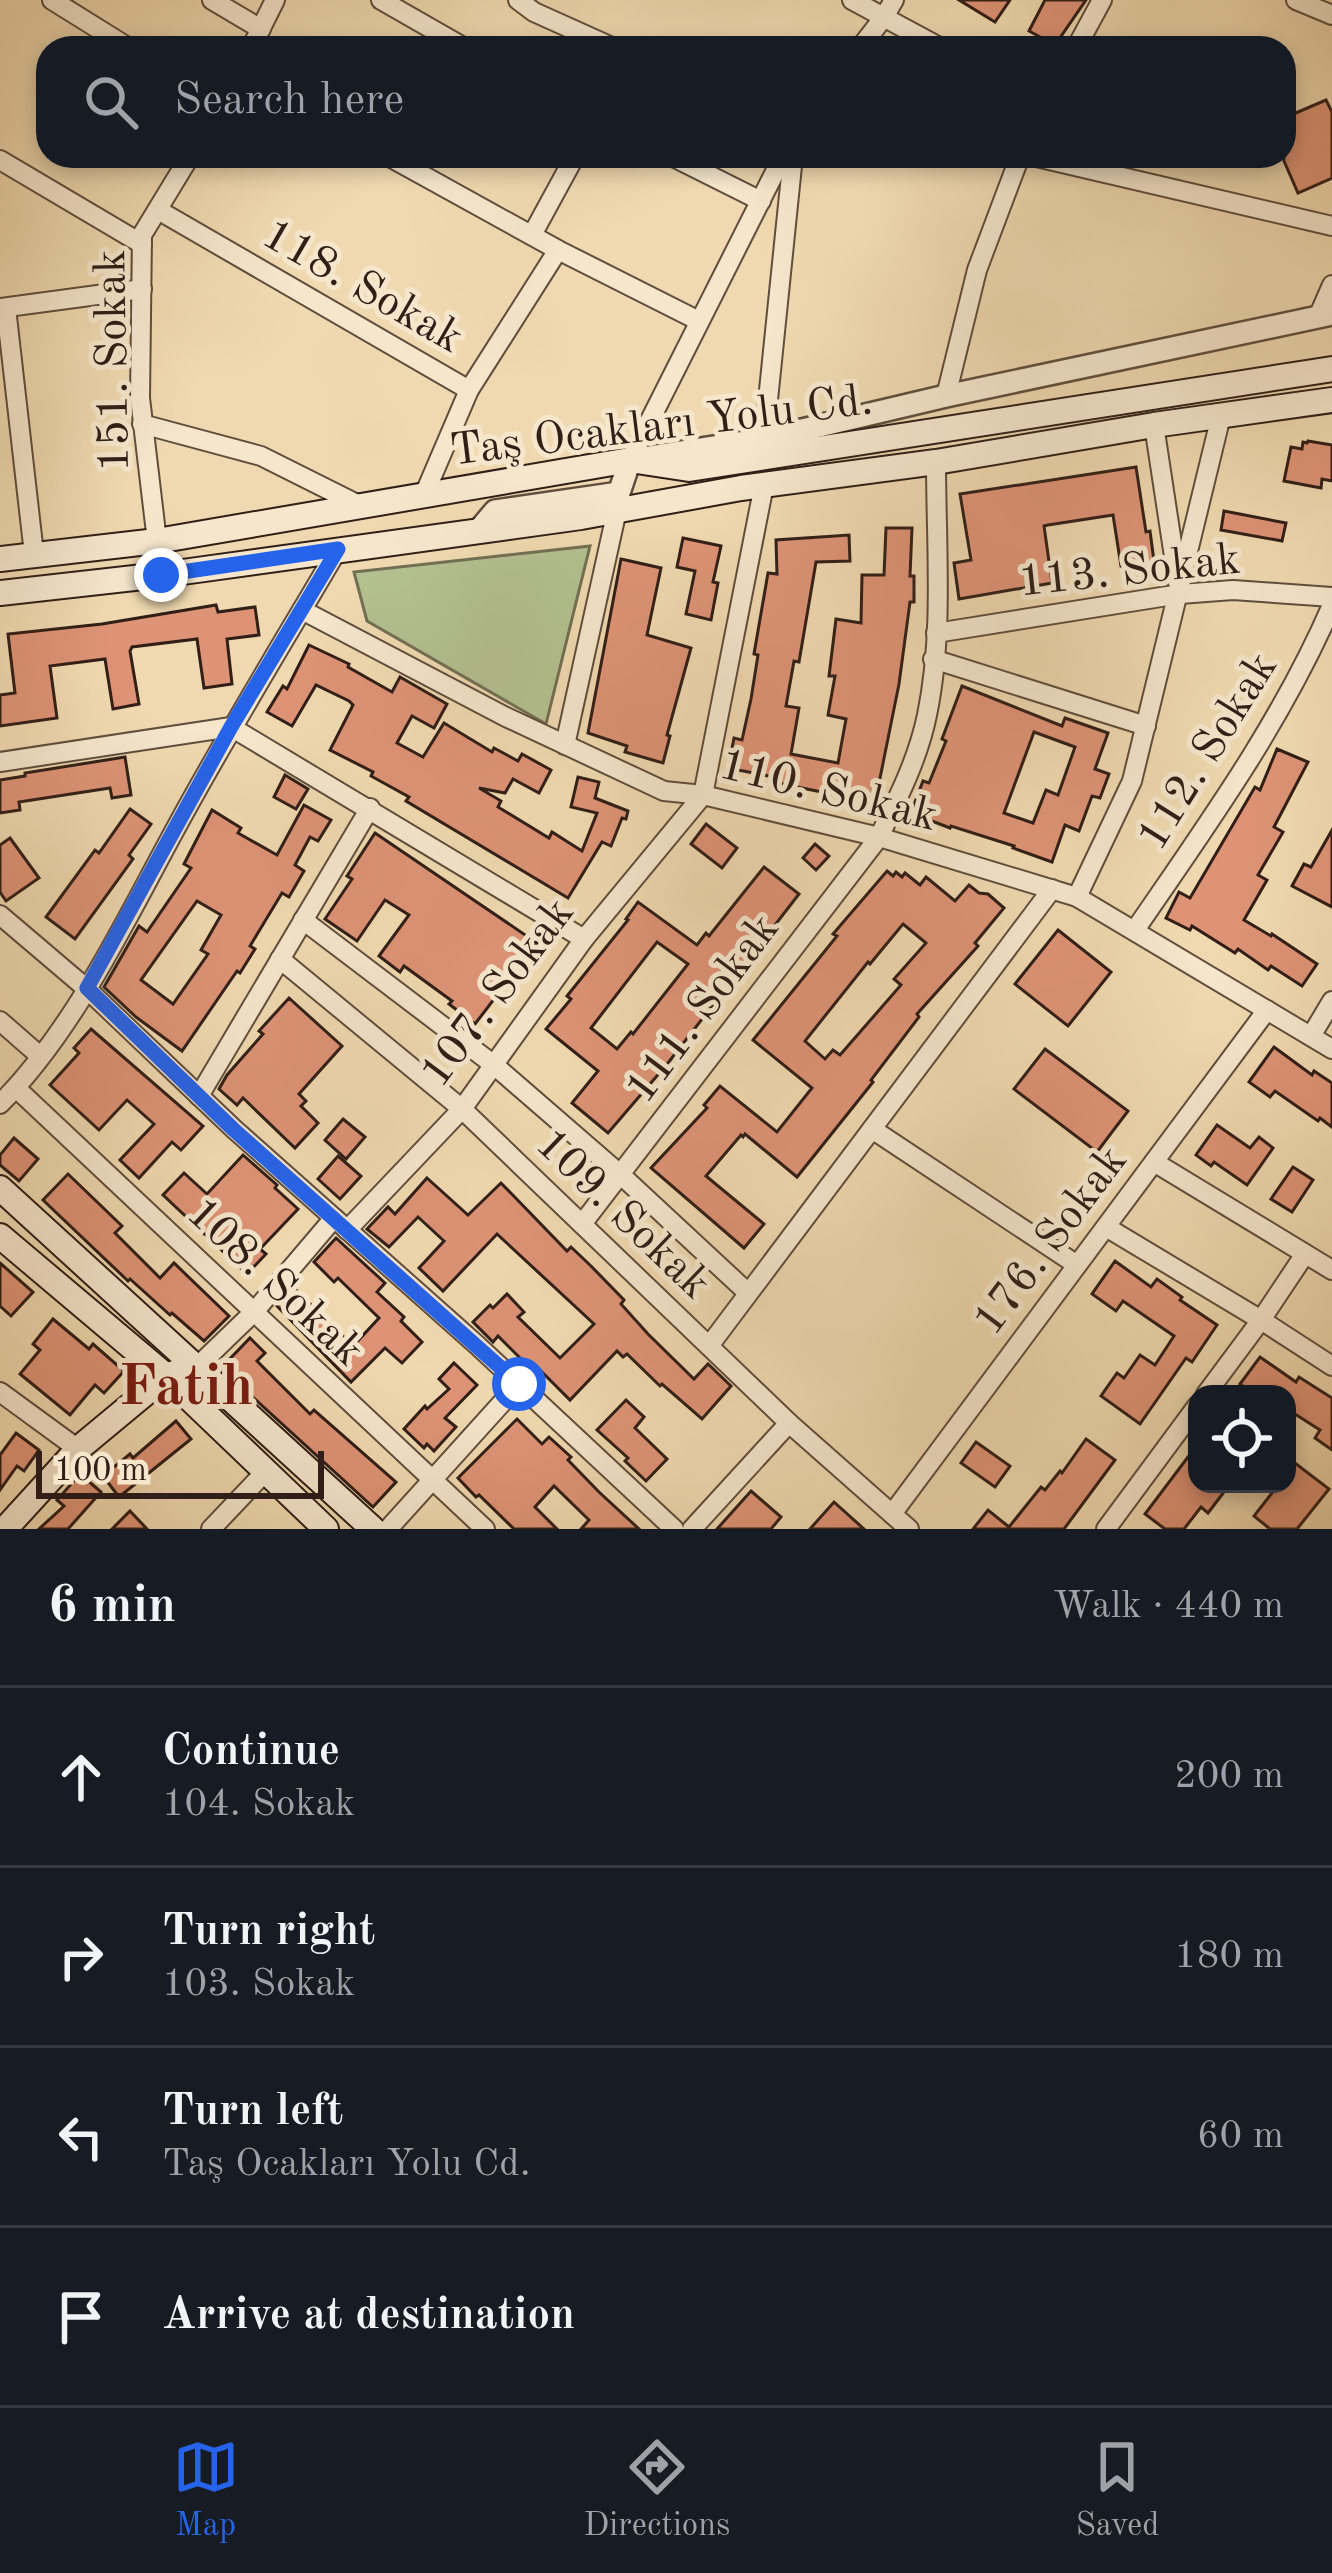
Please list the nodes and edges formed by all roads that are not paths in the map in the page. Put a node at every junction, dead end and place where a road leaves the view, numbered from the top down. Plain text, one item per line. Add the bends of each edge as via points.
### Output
1 (52, 0) edge
2 (212, 0) edge
3 (274, 0) edge
4 (381, 0) edge
5 (518, 0) edge
6 (852, 0) edge
7 (1102, 0) edge
8 (1303, 1) edge
9 (889, 9) edge
10 (1332, 15) edge
11 (261, 28) junction
12 (110, 36) edge
13 (257, 36) edge
14 (444, 36) edge
15 (587, 36) edge
16 (869, 36) edge
17 (925, 36) edge
18 (1082, 36) edge
19 (0, 160) edge
20 (183, 168) edge
21 (410, 168) edge
22 (568, 168) edge
23 (694, 168) edge
24 (777, 168) edge
25 (792, 168) edge
26 (1015, 168) edge
27 (1083, 168) edge
28 (761, 201) junction
29 (158, 210) junction
30 (1332, 226) edge
31 (532, 235) junction
32 (142, 244) junction
33 (558, 250) junction
34 (1332, 285) edge
35 (142, 289) junction
36 (2, 307) edge
37 (1325, 316) edge
38 (699, 321) junction
39 (1332, 369) edge
40 (469, 390) junction
41 (946, 396) junction
42 (1332, 400) edge
43 (1221, 416) junction
44 (142, 424) junction
45 (1154, 425) junction
46 (764, 439) junction
47 (630, 460) junction
48 (935, 462) junction
49 (764, 484) junction
50 (424, 495) junction
51 (363, 506) junction
52 (617, 510) junction
53 (479, 530) junction
54 (157, 541) junction
55 (338, 549) junction
56 (34, 554) junction
57 (0, 559) edge
58 (161, 575) junction
59 (0, 593) edge
60 (1180, 594) junction
61 (1332, 601) edge
62 (302, 610) junction
63 (936, 633) junction
64 (933, 659) junction
65 (1146, 726) junction
66 (231, 727) junction
67 (566, 745) junction
68 (0, 762) edge
69 (703, 795) junction
70 (370, 808) junction
71 (879, 837) junction
72 (1052, 889) junction
73 (1077, 897) junction
74 (0, 914) edge
75 (303, 920) junction
76 (1135, 930) junction
77 (584, 939) junction
78 (280, 959) junction
79 (87, 988) junction
80 (1332, 1000) edge
81 (1268, 1010) junction
82 (0, 1022) edge
83 (1311, 1036) junction
84 (1332, 1049) edge
85 (40, 1056) junction
86 (494, 1065) junction
87 (16, 1088) junction
88 (199, 1096) junction
89 (0, 1104) edge
90 (462, 1109) junction
91 (872, 1129) junction
92 (1154, 1162) junction
93 (621, 1175) junction
94 (0, 1188) edge
95 (340, 1224) junction
96 (582, 1224) junction
97 (1106, 1227) junction
98 (0, 1236) edge
99 (1305, 1254) junction
100 (1077, 1265) junction
101 (1332, 1270) edge
102 (748, 1292) junction
103 (254, 1312) junction
104 (1261, 1320) junction
105 (709, 1346) junction
106 (198, 1366) junction
107 (1332, 1366) edge
108 (166, 1376) junction
109 (519, 1384) junction
110 (1213, 1385) edge
111 (0, 1392) edge
112 (1188, 1418) edge
113 (789, 1423) junction
114 (78, 1449) junction
115 (265, 1472) junction
116 (432, 1481) junction
117 (903, 1525) edge
118 (5, 1529) edge
119 (212, 1529) edge
120 (326, 1529) edge
121 (373, 1529) edge
122 (388, 1529) edge
123 (485, 1529) edge
124 (674, 1529) edge
125 (692, 1529) edge
126 (1106, 1529) edge

1 - 12 street
2 - 11 street
3 - 11 street
4 - 14 street
5 - 15 street
6 - 9 street
7 - 18 street
8 - 10 street
9 - 16 street
9 - 17 street
11 - 13 street
19 - 32 street
20 - 29 street, 151. Sokak
21 - 31 street
22 - 31 street
23 - 28 street
24 - 28 street
25 - 46 street
26 - 41 street via 977,270
27 - 30 street
28 - 38 street
29 - 32 street, 151. Sokak
29 - 40 street, 118. Sokak
31 - 33 street
32 - 35 street, 151. Sokak
33 - 38 street
33 - 40 street
34 - 37 street
35 - 36 street
35 - 44 street, 151. Sokak
36 - 56 street
37 - 41 street
38 - 47 street
39 - 47 main road, Taş Ocakları Yolu Cd. via 689,469
40 - 50 street
41 - 46 street
42 - 43 main road, Taş Ocakları Yolu Cd.
43 - 45 main road, Taş Ocakları Yolu Cd.
43 - 60 street
44 - 51 street via 261,456
44 - 54 street, 151. Sokak
45 - 48 main road, Taş Ocakları Yolu Cd.
45 - 60 street
46 - 47 street
47 - 50 main road, Taş Ocakları Yolu Cd.
47 - 53 street via 619,493 495,511
48 - 49 main road, Taş Ocakları Yolu Cd.
48 - 63 street, 111. Sokak
49 - 52 main road, Taş Ocakları Yolu Cd.
49 - 69 street
50 - 51 main road, Taş Ocakları Yolu Cd.
51 - 54 main road, Taş Ocakları Yolu Cd.
52 - 53 main road, Taş Ocakları Yolu Cd.
52 - 67 street
53 - 55 main road, Taş Ocakları Yolu Cd.
54 - 56 main road, Taş Ocakları Yolu Cd.
54 - 58 street, 151. Sokak
55 - 58 main road, Taş Ocakları Yolu Cd.
55 - 62 street
56 - 57 main road, Taş Ocakları Yolu Cd.
58 - 59 main road, Taş Ocakları Yolu Cd.
60 - 61 street, 113. Sokak via 1233,590
60 - 63 street, 113. Sokak
60 - 65 street
61 - 76 street, 112. Sokak via 1309,659 1246,768
62 - 66 street
62 - 67 street, 110. Sokak
63 - 64 street, 111. Sokak
64 - 65 street
64 - 71 street, 111. Sokak via 920,741
65 - 73 street via 1132,781
66 - 68 street
66 - 70 street
66 - 79 street
67 - 69 street, 110. Sokak via 664,791
69 - 71 street, 110. Sokak
69 - 77 street, 107. Sokak
70 - 75 street
70 - 77 street
71 - 72 street, 110. Sokak
71 - 93 street, 111. Sokak
72 - 73 street, 110. Sokak
72 - 91 street
73 - 76 street, 110. Sokak
74 - 79 street
75 - 78 street
75 - 86 street
76 - 81 street, 110. Sokak
77 - 86 street, 107. Sokak
78 - 88 street
78 - 90 street, 109. Sokak
79 - 85 street
79 - 88 street
80 - 83 street
81 - 83 street, 110. Sokak
81 - 92 street, 176. Sokak
82 - 85 street
83 - 84 street, 110. Sokak
85 - 87 street
86 - 90 street, 107. Sokak
86 - 93 street
87 - 89 street
87 - 103 street, 108. Sokak
88 - 95 street
90 - 95 street, 107. Sokak
90 - 96 street, 109. Sokak
91 - 100 street
91 - 102 street
92 - 97 street, 176. Sokak
92 - 99 street
93 - 96 street, 111. Sokak
93 - 102 street
94 - 106 main road
95 - 103 street, 107. Sokak
95 - 109 street
96 - 105 street, 109. Sokak
97 - 100 street, 176. Sokak
97 - 104 street
98 - 108 main road
99 - 101 street
99 - 104 street
100 - 117 street, 176. Sokak
102 - 105 street
103 - 106 street, 107. Sokak
103 - 116 street, 108. Sokak
104 - 107 street
104 - 110 street
105 - 113 street, 109. Sokak
106 - 108 main road
106 - 121 main road
108 - 114 main road
108 - 115 main road
109 - 116 street
109 - 124 street
111 - 114 street
112 - 126 street
113 - 117 street, 109. Sokak
113 - 125 street
114 - 118 main road
115 - 119 street
115 - 120 main road
116 - 122 street
116 - 123 street, 108. Sokak

